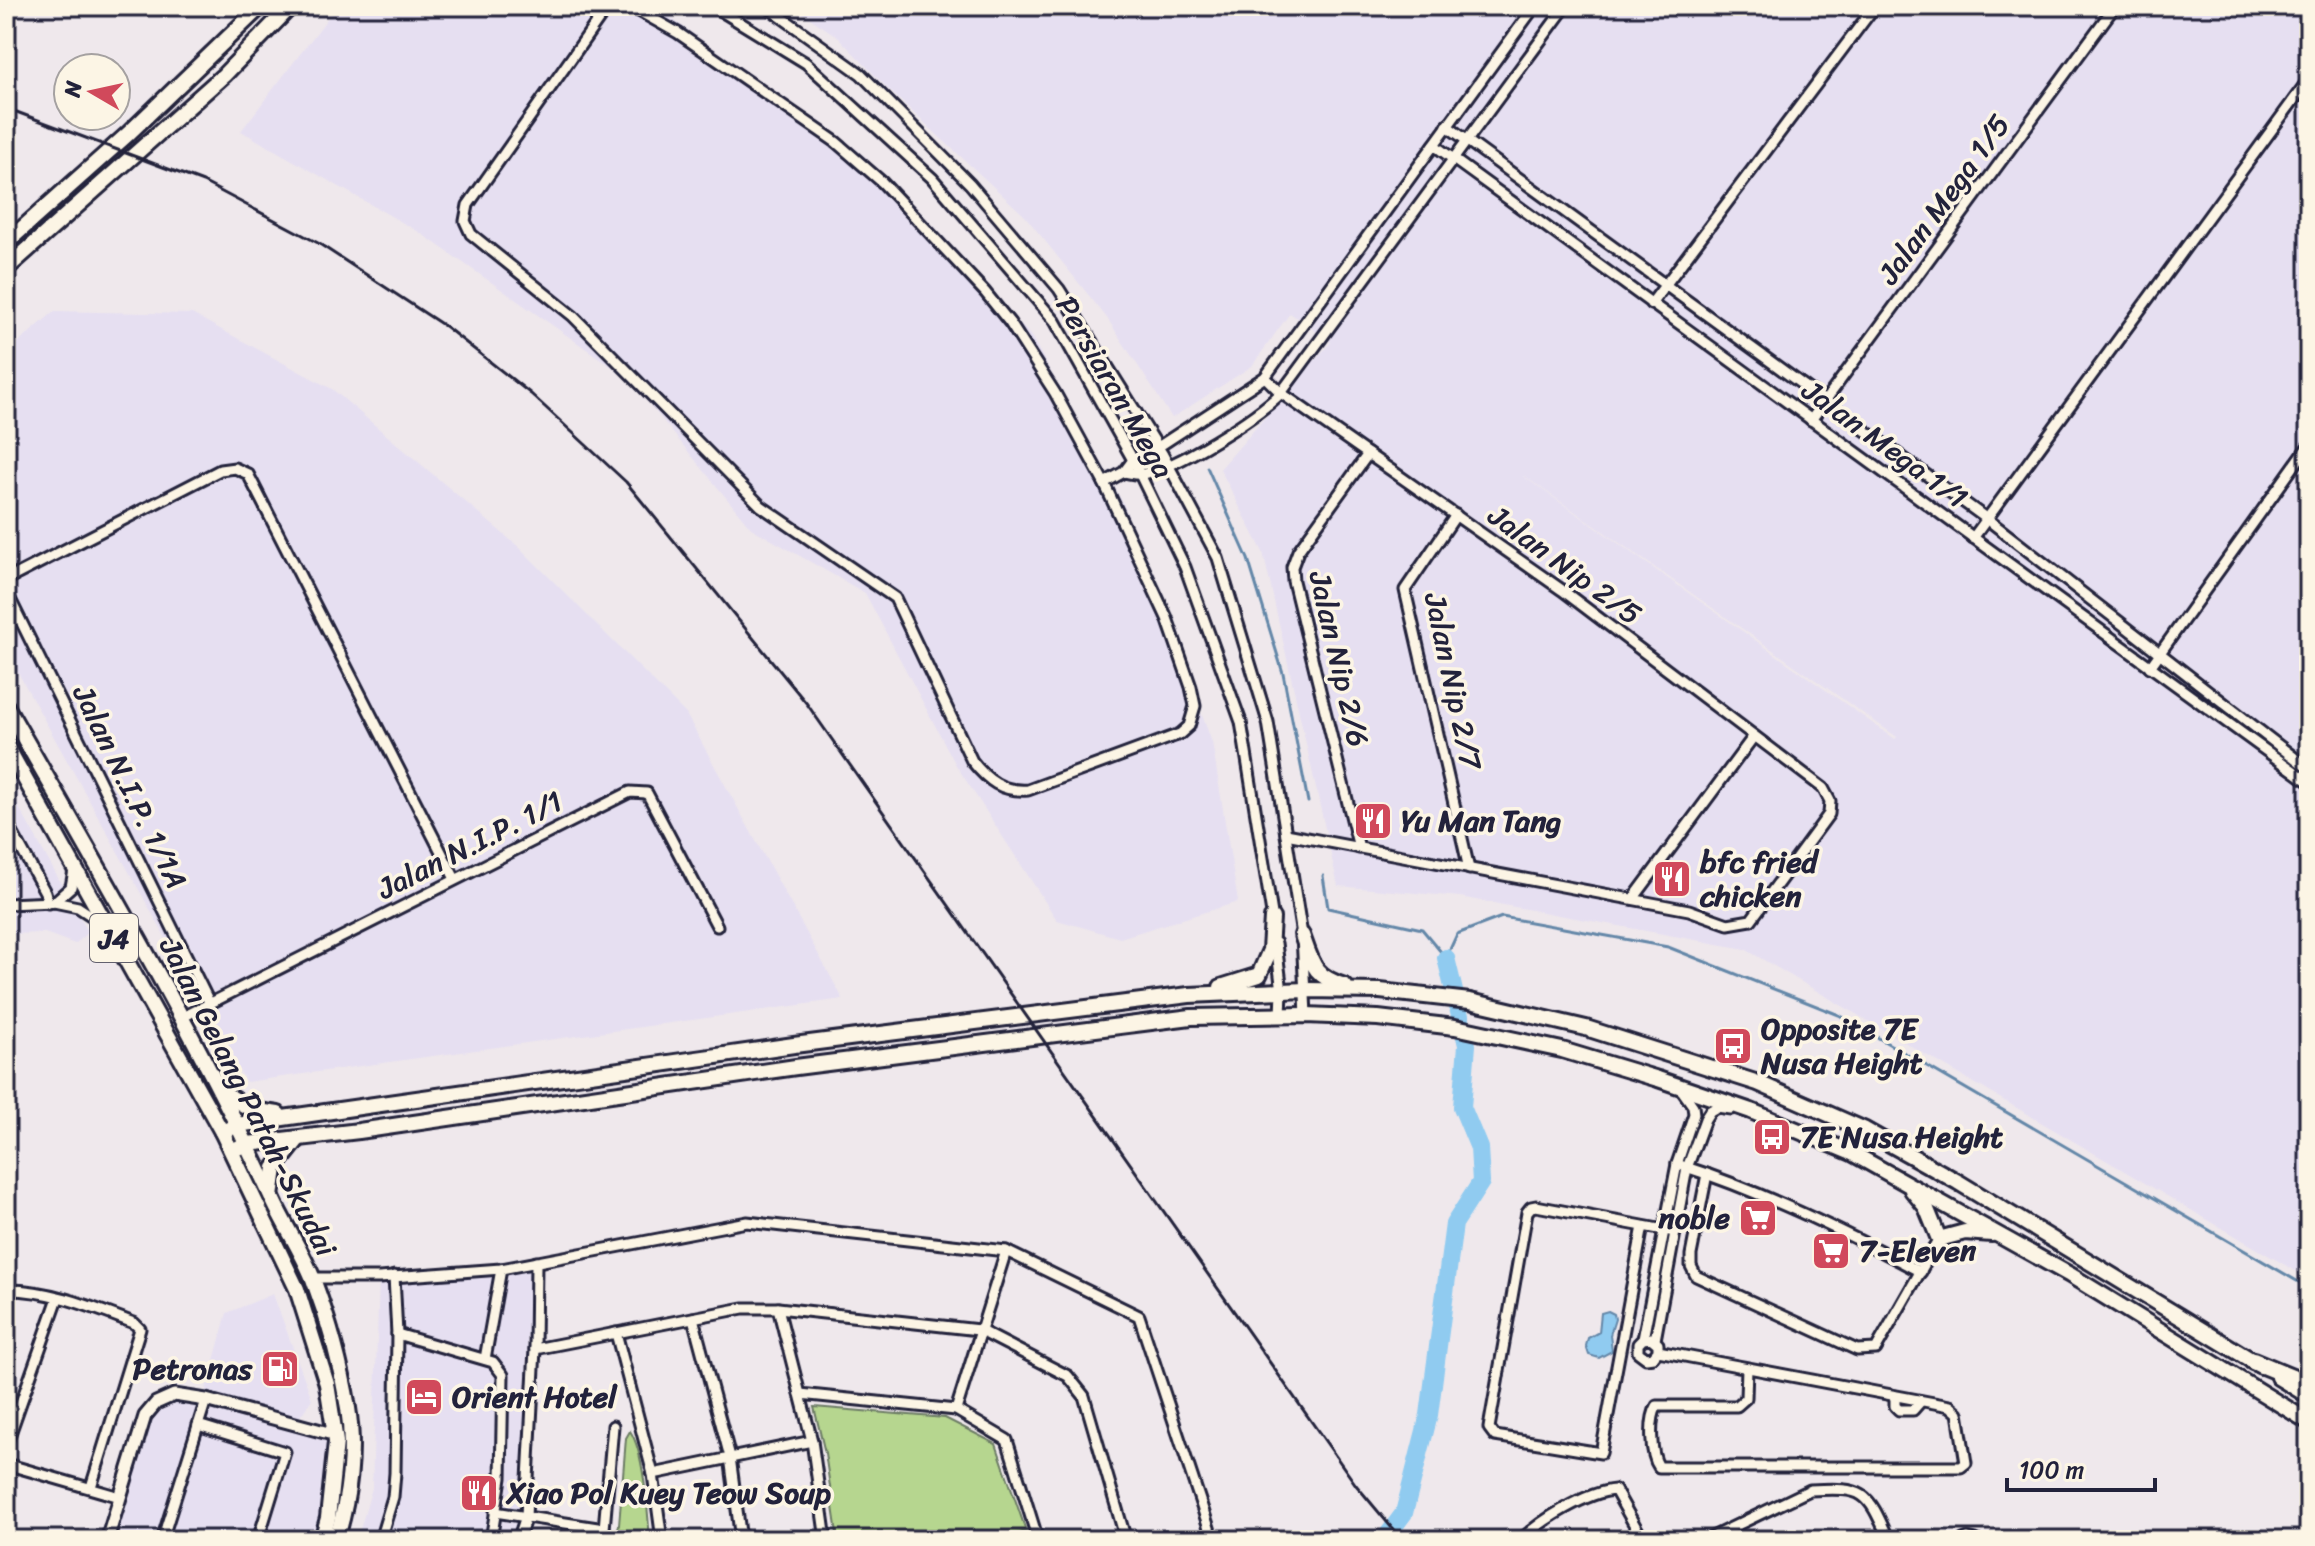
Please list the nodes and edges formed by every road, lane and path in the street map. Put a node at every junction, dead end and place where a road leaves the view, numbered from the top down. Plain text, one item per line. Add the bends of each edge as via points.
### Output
1 (261, 6) edge
2 (291, 6) edge
3 (608, 6) edge
4 (630, 6) edge
5 (713, 6) edge
6 (766, 6) edge
7 (1535, 6) edge
8 (1566, 6) edge
9 (1875, 6) edge
10 (2115, 6) edge
11 (2309, 79) edge
12 (1447, 126) junction
13 (1466, 140) junction
14 (1434, 145) junction
15 (1452, 160) junction
16 (6, 243) edge
17 (6, 269) edge
18 (1666, 285) junction
19 (1651, 304) junction
20 (1265, 377) junction
21 (1281, 393) junction
22 (1825, 402) junction
23 (1811, 420) junction
24 (2309, 445) edge
25 (1158, 447) junction
26 (1368, 454) junction
27 (1133, 460) junction
28 (1169, 466) junction
29 (1124, 472) junction
30 (1140, 475) junction
31 (1104, 483) junction
32 (1456, 515) junction
33 (1987, 519) junction
34 (1973, 538) junction
35 (6, 580) edge
36 (6, 591) edge
37 (2159, 653) junction
38 (2150, 667) junction
39 (6, 706) edge
40 (1754, 736) junction
41 (6, 745) edge
42 (2309, 769) edge
43 (2309, 782) edge
44 (6, 821) edge
45 (1286, 834) junction
46 (1359, 848) junction
47 (74, 868) junction
48 (1469, 869) junction
49 (455, 879) junction
50 (1633, 899) junction
51 (51, 902) junction
52 (6, 904) edge
53 (1272, 918) junction
54 (106, 926) junction
55 (717, 926) dead end
56 (1302, 935) junction
57 (1305, 990) junction
58 (1380, 991) junction
59 (1282, 992) junction
60 (1189, 995) junction
61 (210, 1004) junction
62 (1281, 1015) junction
63 (1306, 1015) junction
64 (181, 1018) junction
65 (1677, 1086) junction
66 (220, 1090) junction
67 (1751, 1111) junction
68 (294, 1117) junction
69 (238, 1125) junction
70 (222, 1132) junction
71 (298, 1139) junction
72 (248, 1144) junction
73 (232, 1150) junction
74 (1682, 1166) junction
75 (1707, 1174) junction
76 (1907, 1183) junction
77 (271, 1197) junction
78 (1643, 1226) junction
79 (1664, 1230) junction
80 (1675, 1232) junction
81 (1997, 1234) junction
82 (1939, 1239) junction
83 (1006, 1251) junction
84 (536, 1262) junction
85 (501, 1269) junction
86 (1921, 1272) junction
87 (394, 1276) junction
88 (312, 1278) junction
89 (6, 1290) edge
90 (58, 1298) junction
91 (778, 1308) junction
92 (693, 1318) junction
93 (979, 1330) junction
94 (616, 1333) junction
95 (397, 1334) junction
96 (1643, 1339) junction
97 (1655, 1340) junction
98 (535, 1349) junction
99 (1658, 1351) junction
100 (489, 1361) junction
101 (2253, 1361) junction
102 (1747, 1368) junction
103 (2309, 1384) edge
104 (800, 1394) junction
105 (2309, 1396) edge
106 (206, 1400) junction
107 (956, 1410) junction
108 (2309, 1423) edge
109 (198, 1425) junction
110 (613, 1426) dead end
111 (336, 1435) junction
112 (812, 1441) junction
113 (6, 1445) edge
114 (730, 1457) junction
115 (6, 1464) edge
116 (653, 1474) junction
117 (91, 1487) junction
118 (120, 1497) junction
119 (495, 1512) junction
120 (526, 1516) junction
121 (604, 1529) junction
122 (1213, 1538) edge
123 (1976, 1539) edge
124 (107, 1540) edge
125 (162, 1540) edge
126 (258, 1540) edge
127 (322, 1540) edge
128 (336, 1540) edge
129 (380, 1540) edge
130 (491, 1540) edge
131 (518, 1540) edge
132 (600, 1540) edge
133 (662, 1540) edge
134 (741, 1540) edge
135 (826, 1540) edge
136 (1038, 1540) edge
137 (1126, 1540) edge
138 (1198, 1540) edge
139 (1521, 1540) edge
140 (1643, 1540) edge
141 (1706, 1540) edge
142 (1889, 1540) edge
143 (1963, 1540) edge

1 - 16 main road
2 - 17 main road via 224,75
3 - 31 street via 468,205 466,227 573,316 761,506 895,598 972,761 998,786 1028,790 1063,778 1171,739 1193,717 1191,687 1167,618
4 - 31 street via 807,120 882,182 1010,323
5 - 27 street, Persiaran Mega via 806,63 932,178 1055,321
6 - 25 street, Persiaran Mega via 861,74 970,184 1059,289
7 - 12 street
8 - 13 street
9 - 18 street
10 - 22 street, Jalan Mega 1/5
11 - 33 street
12 - 13 street
12 - 14 street
13 - 15 street
13 - 18 street
14 - 15 street, Jalan Mega 1/1
14 - 20 street
15 - 19 street, Jalan Mega 1/1
15 - 21 street
18 - 19 street
18 - 22 street
19 - 23 street, Jalan Mega 1/1
20 - 21 street, Jalan Nip 2/5
20 - 25 street
21 - 26 street, Jalan Nip 2/5
21 - 28 street via 1263,410
22 - 23 street, Jalan Mega 1/5
22 - 33 street
23 - 34 street, Jalan Mega 1/1
24 - 37 street
25 - 27 street
25 - 28 street, Persiaran Mega
26 - 32 street, Jalan Nip 2/5
26 - 46 street, Jalan Nip 2/6 via 1292,567
27 - 29 street
27 - 30 street, Persiaran Mega
28 - 30 street
28 - 45 street, Persiaran Mega via 1218,558 1268,722
29 - 30 street
29 - 31 street
30 - 53 street, Persiaran Mega via 1185,567 1241,722
32 - 40 street, Jalan Nip 2/5
32 - 48 street, Jalan Nip 2/7 via 1405,590
33 - 34 street
33 - 37 street
34 - 38 street, Jalan Mega 1/1
35 - 49 street via 220,470 235,468 248,474
36 - 61 street, Jalan N.I.P. 1/1A
37 - 38 street
37 - 42 street
38 - 43 street, Jalan Mega 1/1
39 - 64 main road, Jalan Gelang Patah-Skudai / J4
40 - 50 street
40 - 50 street, Jalan Nip 2/5 via 1823,788 1830,801 1829,814 1751,920 1728,924
41 - 47 main road, Jalan Gelang Patah-Skudai / J4
44 - 51 street
45 - 46 street
45 - 56 street, Persiaran Mega
46 - 48 street
47 - 51 street via 71,887
47 - 54 main road, Jalan Gelang Patah-Skudai / J4
48 - 50 street
49 - 55 street, Jalan N.I.P. 1/1 via 639,791 647,793
49 - 61 street, Jalan N.I.P. 1/1
51 - 52 street
51 - 54 street via 78,907
53 - 59 street, Persiaran Mega
53 - 60 main road via 1270,950 1259,975
54 - 70 main road, Jalan Gelang Patah-Skudai / J4
56 - 57 street, Persiaran Mega
56 - 58 main road via 1311,963 1327,981
57 - 58 main road
57 - 59 main road
57 - 63 street, Persiaran Mega
58 - 101 main road via 1470,1001 1586,1028 1758,1083 1865,1130 1958,1182
59 - 60 main road
59 - 62 street, Persiaran Mega
60 - 68 main road
61 - 64 street, Jalan N.I.P. 1/1
62 - 63 main road
62 - 71 main road via 1191,1017
63 - 65 main road via 1474,1029
64 - 66 main road, Jalan Gelang Patah-Skudai / J4
65 - 67 main road
65 - 74 street via 1694,1114
66 - 68 main road via 252,1110
66 - 69 main road, Jalan Gelang Patah-Skudai / J4
67 - 74 street via 1710,1111
67 - 76 main road via 1852,1153
68 - 69 main road
69 - 70 main road
69 - 72 main road, Jalan Gelang Patah-Skudai / J4
70 - 73 main road, Jalan Gelang Patah-Skudai / J4
71 - 72 main road
71 - 77 main road via 275,1168
72 - 73 main road
72 - 77 main road, Jalan Gelang Patah-Skudai / J4
73 - 111 main road, Jalan Gelang Patah-Skudai / J4 via 299,1295 327,1384
74 - 75 street
74 - 79 street
74 - 80 street
75 - 86 street via 1852,1236
75 - 86 street via 1691,1255 1696,1276 1857,1350 1876,1349
76 - 81 main road
76 - 82 main road via 1926,1207
77 - 88 main road, Jalan Gelang Patah-Skudai / J4
78 - 78 street via 1536,1206 1527,1212 1489,1428 1495,1436 1601,1453
78 - 79 street
79 - 80 street
79 - 96 street
80 - 97 street
81 - 82 main road via 1965,1232
81 - 108 main road
82 - 86 street
83 - 84 street via 747,1222
83 - 93 street
83 - 122 street via 1139,1316
84 - 85 street
84 - 98 street
85 - 87 street
85 - 100 street
87 - 88 street
87 - 95 street
88 - 128 main road, Jalan Gelang Patah-Skudai / J4 via 348,1410 351,1444
89 - 90 street
90 - 113 street
90 - 117 street via 140,1329
91 - 92 street via 743,1308
91 - 93 street
91 - 104 street
92 - 94 street
92 - 114 street
93 - 107 street
93 - 137 street via 1068,1376 1084,1396
94 - 98 street
94 - 116 street
95 - 100 street
95 - 129 street via 393,1497
96 - 97 street
96 - 99 street via 1640,1355 1650,1358
97 - 99 street
98 - 120 street
99 - 102 street
100 - 119 street via 503,1375 501,1478
101 - 103 highway
101 - 105 main road
102 - 102 street via 1746,1398 1737,1406 1657,1406 1653,1457 1659,1467 1966,1463 1958,1413 1950,1406 1921,1401 1913,1410 1899,1410 1895,1396
104 - 107 street
104 - 112 street
106 - 109 street
106 - 111 street
106 - 118 street via 174,1395 156,1403 145,1416
107 - 136 street via 1007,1440
109 - 125 street
109 - 126 street via 285,1452
110 - 121 street
111 - 127 main road, Jalan Gelang Patah-Skudai / J4
112 - 114 street
112 - 135 street
114 - 116 street
114 - 134 street
115 - 117 street
116 - 133 street
117 - 118 street
118 - 124 street
119 - 120 street
119 - 130 street
120 - 121 street
120 - 131 street
121 - 132 street
122 - 138 street
123 - 143 street
139 - 140 street via 1534,1527 1601,1491 1615,1490
141 - 142 street via 1810,1490 1823,1489 1858,1491 1871,1502

